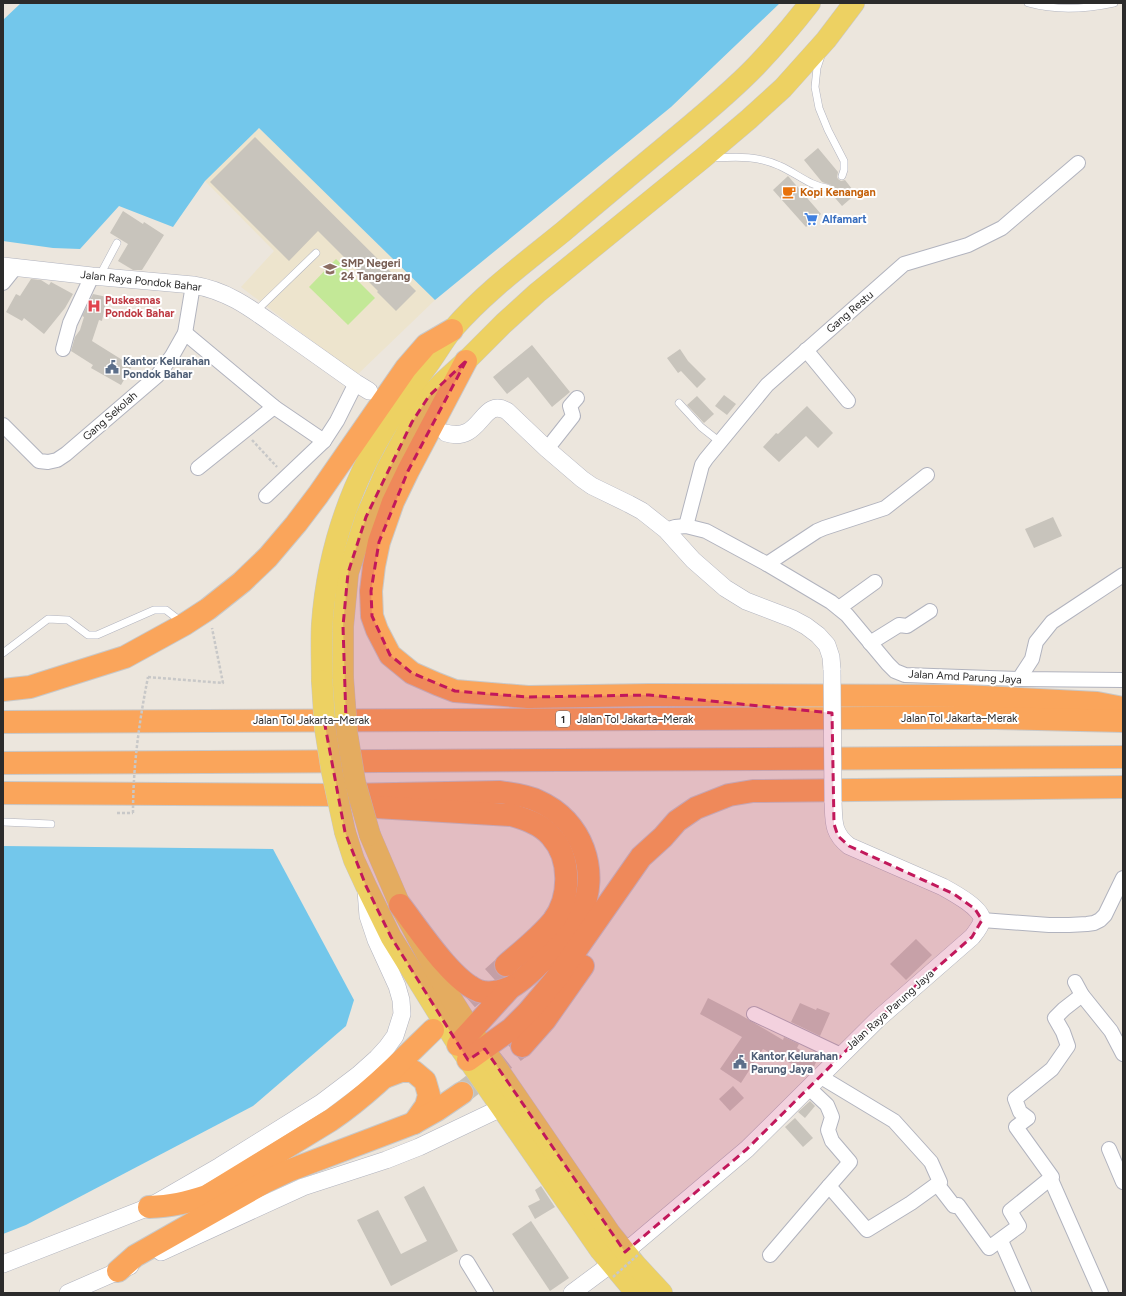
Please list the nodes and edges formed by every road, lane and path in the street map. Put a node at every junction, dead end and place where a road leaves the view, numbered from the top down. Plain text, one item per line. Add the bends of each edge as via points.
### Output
1 (810, 3) edge
2 (854, 3) edge
3 (1028, 3) edge
4 (1114, 3) edge
5 (826, 40) junction
6 (703, 158) junction
7 (1078, 163) dead end
8 (842, 176) dead end
9 (827, 188) dead end
10 (117, 243) dead end
11 (316, 253) dead end
12 (9, 267) edge
13 (96, 276) junction
14 (3, 283) edge
15 (193, 285) junction
16 (255, 312) junction
17 (452, 330) junction
18 (185, 333) junction
19 (63, 349) dead end
20 (806, 350) junction
21 (466, 361) junction
22 (363, 387) joint
23 (577, 398) dead end
24 (848, 401) dead end
25 (679, 403) dead end
26 (274, 406) junction
27 (3, 425) edge
28 (243, 431) junction
29 (446, 433) dead end
30 (324, 441) junction
31 (720, 442) junction
32 (547, 449) junction
33 (198, 468) dead end
34 (927, 475) dead end
35 (286, 477) junction
36 (266, 496) dead end
37 (686, 526) junction
38 (666, 530) junction
39 (767, 564) junction
40 (1123, 575) edge
41 (875, 582) dead end
42 (839, 608) junction
43 (208, 610) junction
44 (930, 611) dead end
45 (185, 624) junction
46 (870, 643) junction
47 (3, 653) edge
48 (1019, 679) junction
49 (1123, 680) edge
50 (3, 690) edge
51 (649, 695) junction
52 (1123, 708) edge
53 (874, 718) junction
54 (1123, 721) edge
55 (3, 722) edge
56 (1123, 757) edge
57 (3, 763) edge
58 (1123, 787) edge
59 (3, 793) edge
60 (198, 793) junction
61 (133, 813) dead end
62 (3, 822) edge
63 (51, 824) dead end
64 (663, 837) junction
65 (1123, 878) edge
66 (366, 886) junction
67 (400, 905) junction
68 (982, 920) junction
69 (506, 965) tunnel mouth
70 (1075, 982) dead end
71 (510, 988) junction
72 (1082, 995) junction
73 (754, 1014) dead end
74 (433, 1030) tunnel mouth
75 (470, 1046) junction
76 (522, 1046) tunnel mouth
77 (1123, 1054) edge
78 (841, 1056) junction
79 (385, 1077) junction
80 (815, 1082) junction
81 (462, 1093) tunnel mouth
82 (501, 1108) junction
83 (414, 1123) junction
84 (1109, 1149) dead end
85 (1052, 1182) dead end
86 (1123, 1182) edge
87 (938, 1184) junction
88 (829, 1186) junction
89 (149, 1207) junction
90 (1002, 1243) dead end
91 (770, 1255) dead end
92 (622, 1261) junction
93 (467, 1262) dead end
94 (3, 1264) edge
95 (118, 1271) junction
96 (68, 1293) edge
97 (486, 1293) edge
98 (572, 1293) edge
99 (636, 1293) edge
100 (662, 1293) edge
101 (1024, 1293) edge
102 (1101, 1293) edge

1 - 17 main road via 756,66 708,111 516,270
2 - 5 main road
3 - 4 lane via 1071,9
5 - 6 main road via 783,88
5 - 8 lane via 817,68 815,87 819,108 844,161
6 - 9 lane via 743,156 760,159 794,172 819,187
6 - 21 main road via 537,293
7 - 20 street, Gang Restu via 1002,228 968,245 904,264
10 - 13 lane
11 - 16 lane
12 - 13 street, Jalan Raya Pondok Bahar
12 - 14 street
13 - 15 street, Jalan Raya Pondok Bahar
13 - 19 street via 70,323
15 - 16 street, Jalan Raya Pondok Bahar via 222,293
15 - 18 street, Gang Sekolah
16 - 22 street, Jalan Raya Pondok Bahar
17 - 43 highway via 426,345 406,368 318,495 268,557
17 - 66 main road, bridge via 392,416 366,463 348,502 328,578 322,625 325,728 345,832
18 - 26 street
18 - 27 street, Gang Sekolah via 157,376 57,460 39,461
20 - 24 street
20 - 31 street, Gang Restu via 768,384
21 - 51 highway via 408,471 379,542 371,591 372,616 390,655 412,673 455,691 528,697
21 - 67 main road, bridge via 420,408 387,469 366,517 348,573 343,626 347,733 355,782 370,835
22 - 30 street
23 - 32 street via 570,406 573,416
25 - 31 lane
26 - 28 street
26 - 30 street
28 - 33 street
28 - 35 path
29 - 32 street via 465,434 490,410 499,407 507,411
30 - 35 street
31 - 37 street, Gang Restu via 702,465
32 - 38 street via 592,486 642,511
34 - 39 street via 885,508 817,531
35 - 36 street
37 - 38 street, Jalan Amd Parung Jaya
37 - 39 street, Jalan Amd Parung Jaya via 706,531
38 - 68 street, bridge via 693,560 726,588 746,601 806,626 827,645 832,670 834,824 843,841 849,846 943,887 975,909
39 - 42 street, Jalan Amd Parung Jaya
40 - 48 street via 1052,622 1036,642 1032,659
41 - 42 street
42 - 46 street, Jalan Amd Parung Jaya
43 - 45 highway
43 - 61 path, bridge via 223,682 148,677 133,780
44 - 46 street via 907,626 899,626
45 - 47 lane via 166,610 154,610 97,636 88,635 68,620 48,619
45 - 50 highway via 125,657 30,686
46 - 48 street, Jalan Amd Parung Jaya via 895,671 905,675
48 - 49 street, Jalan Amd Parung Jaya
51 - 52 highway via 963,696 1097,703
51 - 53 highway
53 - 54 highway, Jalan Tol Jakarta–Merak / 1
53 - 55 highway, Jalan Tol Jakarta–Merak / 1
56 - 57 highway
58 - 64 highway via 753,791 729,795 696,808 677,821
59 - 60 highway
60 - 69 highway via 382,808 505,814 540,826 559,847 564,862 566,890 553,920
60 - 71 highway via 344,795 500,792 538,800 553,809 567,820 577,835 585,852 589,884 580,915 569,931 541,961
62 - 63 lane
64 - 75 highway via 641,857 555,980 528,1012 511,1029
64 - 76 highway via 653,866 545,1020
65 - 68 street via 1105,915 1094,923 1049,925
66 - 75 main road via 391,937
66 - 89 street via 368,916 401,1000 402,1014 395,1036 388,1047 358,1075 321,1103
67 - 71 highway via 445,963 466,984 481,992 490,993
67 - 75 main road via 446,990
68 - 78 street, Jalan Raya Parung Jaya via 972,937 878,1019
70 - 72 street
71 - 75 highway
72 - 77 street via 1111,1031
72 - 87 street via 1055,1018 1068,1046 1052,1070 1015,1099 1020,1112 1028,1118 1016,1127 1052,1176 1010,1211 1019,1226 988,1248 958,1205 954,1206
73 - 78 street
74 - 79 highway
75 - 82 main road
75 - 92 main road via 605,1226
78 - 80 street, Jalan Raya Parung Jaya
79 - 83 highway via 401,1071 413,1071 425,1081 430,1095
79 - 89 highway via 342,1112 207,1196 186,1203
80 - 87 street via 894,1121 931,1162 940,1182
80 - 88 street via 832,1117 828,1130 832,1141 850,1162
80 - 92 street, Jalan Raya Parung Jaya via 741,1155
81 - 83 highway
82 - 92 main road
82 - 95 street via 412,1150 303,1187
83 - 95 highway via 267,1181 135,1256
84 - 86 street
85 - 102 street
87 - 88 street via 867,1230
88 - 91 street
89 - 94 street
90 - 101 street
92 - 92 path, bridge
92 - 98 street, Jalan Raya Parung Jaya
92 - 99 main road
92 - 100 main road
93 - 97 street
95 - 96 street

